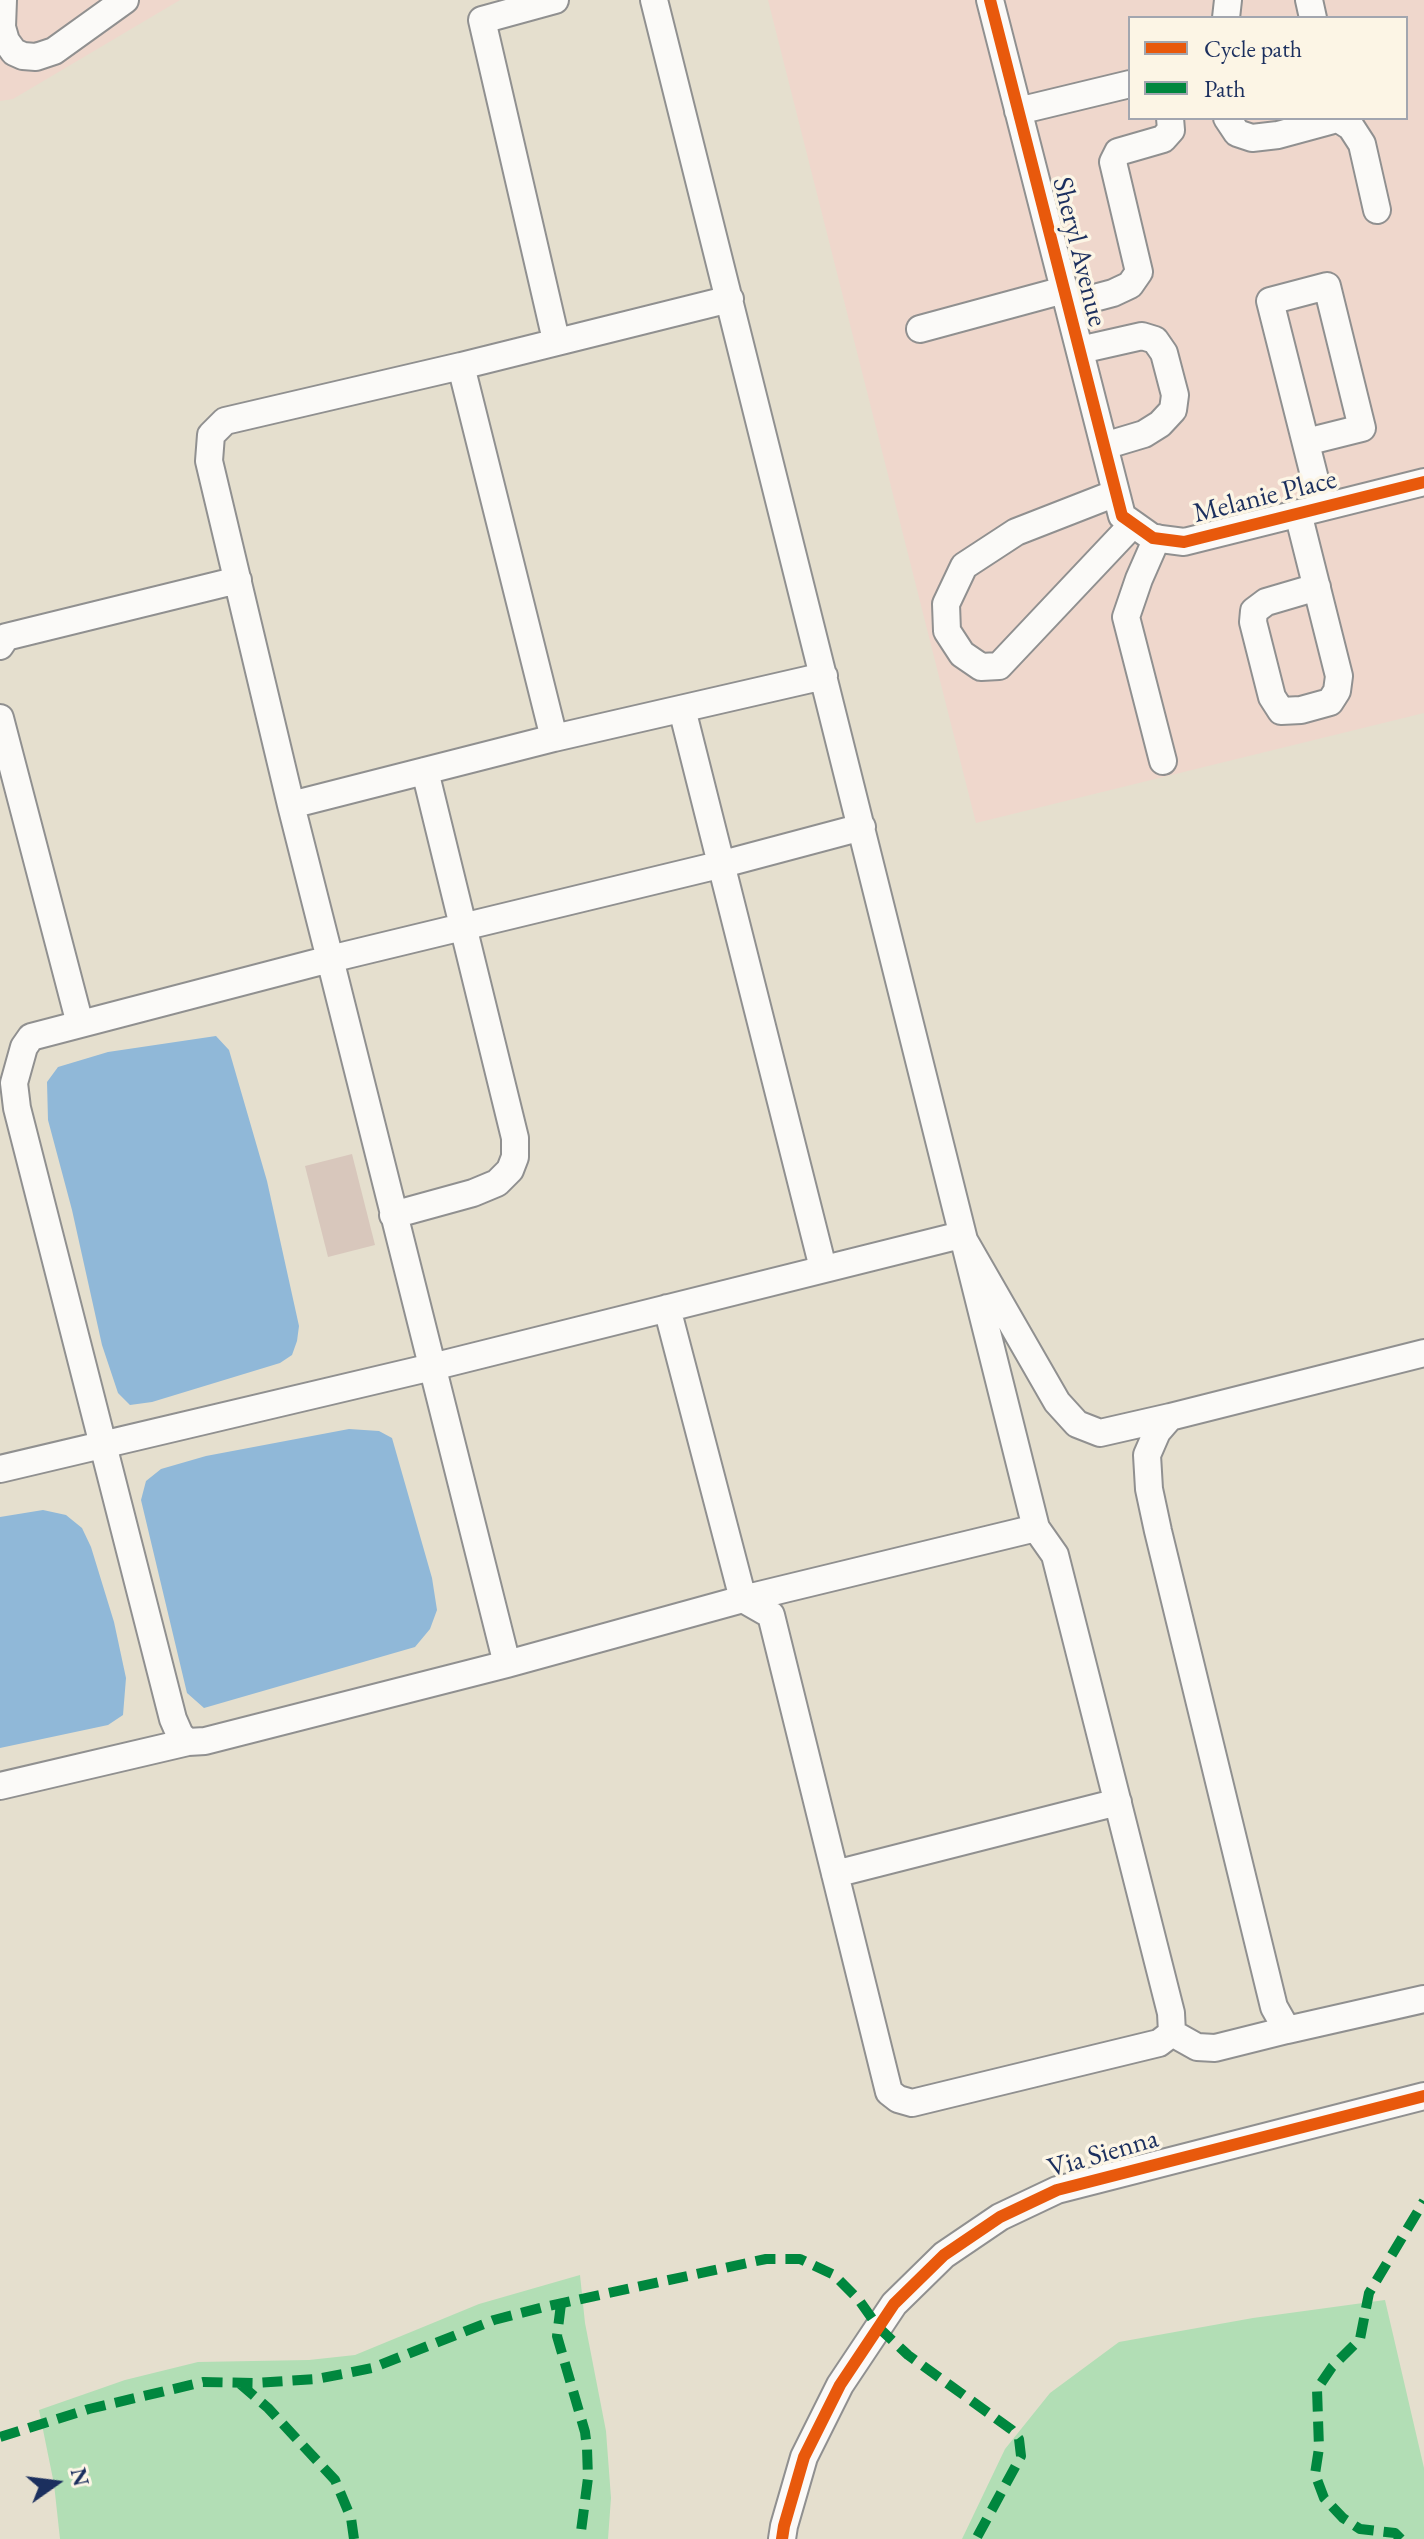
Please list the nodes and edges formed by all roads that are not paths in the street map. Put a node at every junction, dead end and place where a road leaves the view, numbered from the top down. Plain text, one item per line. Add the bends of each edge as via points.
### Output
1 (3, 0) edge
2 (125, 0) edge
3 (555, 0) edge
4 (654, 0) edge
5 (990, 0) edge
6 (1128, 84) edge
7 (1018, 111) junction
8 (1170, 120) edge
9 (1228, 120) edge
10 (1330, 120) edge
11 (1340, 120) edge
12 (1377, 210) dead end
13 (1066, 298) junction
14 (730, 299) junction
15 (920, 329) dead end
16 (556, 340) junction
17 (1080, 350) junction
18 (461, 366) junction
19 (1306, 442) junction
20 (1104, 446) junction
21 (1424, 482) edge
22 (1310, 510) junction
23 (1124, 511) junction
24 (1157, 538) junction
25 (238, 580) junction
26 (1317, 587) junction
27 (0, 646) edge
28 (824, 676) junction
29 (682, 709) junction
30 (0, 718) edge
31 (554, 738) junction
32 (1163, 761) dead end
33 (425, 771) junction
34 (291, 805) junction
35 (862, 827) junction
36 (723, 864) junction
37 (464, 927) junction
38 (330, 959) junction
39 (80, 1024) junction
40 (31, 1037) junction
41 (0, 1042) edge
42 (393, 1215) junction
43 (961, 1235) junction
44 (823, 1268) junction
45 (667, 1308) junction
46 (1424, 1353) edge
47 (432, 1367) junction
48 (1170, 1417) junction
49 (103, 1445) junction
50 (0, 1469) edge
51 (1036, 1528) junction
52 (743, 1599) junction
53 (507, 1664) junction
54 (188, 1742) junction
55 (0, 1786) edge
56 (1118, 1802) junction
57 (835, 1874) junction
58 (1424, 1999) edge
59 (1287, 2030) junction
60 (1172, 2033) junction
61 (1424, 2096) edge
62 (782, 2539) edge

1 - 2 street via 6,41 14,52 36,57 54,51
3 - 16 street via 482,20
4 - 14 street
5 - 7 street, Sheryl Avenue
6 - 7 street
7 - 13 street, Sheryl Avenue
8 - 13 street via 1171,130 1163,139 1118,152 1113,162 1139,272 1130,285 1113,293
9 - 10 street via 1237,133 1252,138
11 - 12 street via 1362,144
13 - 15 street
13 - 17 street, Sheryl Avenue
14 - 16 street
14 - 28 street
16 - 18 street
17 - 20 street, Sheryl Avenue
17 - 20 street via 1142,336 1155,340 1164,353 1175,395 1173,410 1160,424
18 - 25 street via 225,421 211,435 209,461
18 - 31 street
19 - 19 street via 1362,428 1327,286 1270,301
19 - 22 street
20 - 23 street, Sheryl Avenue
21 - 22 street, Melanie Place
22 - 24 street, Melanie Place via 1184,542
22 - 26 street
23 - 23 street via 1016,532 964,566 946,604 947,631 962,654 981,667 999,666
23 - 24 street, Melanie Place
24 - 32 street via 1126,617
25 - 27 street via 6,637
25 - 34 street
26 - 26 street via 1339,676 1337,691 1330,702 1281,711 1272,697 1254,611 1266,602
28 - 29 street
28 - 35 street
29 - 31 street
29 - 36 street
30 - 39 street
31 - 33 street
33 - 34 street
33 - 37 street
34 - 38 street
35 - 36 street
35 - 43 street
36 - 37 street
36 - 44 street
37 - 38 street
37 - 42 street via 515,1138 515,1157 497,1183
38 - 39 street
38 - 42 street
39 - 40 street
40 - 41 street
40 - 49 street via 14,1083 17,1108
42 - 47 street
43 - 44 street
43 - 48 street via 1057,1402 1077,1424 1100,1433
43 - 51 street
44 - 45 street
45 - 47 street
45 - 52 street
46 - 48 street
47 - 49 street
47 - 53 street
48 - 59 street via 1147,1455 1149,1489 1274,2007
49 - 50 street
49 - 54 street via 173,1719
51 - 52 street
51 - 56 street via 1055,1555
52 - 53 street
52 - 57 street via 771,1615
53 - 54 street
54 - 55 street
56 - 57 street
56 - 60 street
57 - 60 street via 889,2092 898,2099 912,2103 1159,2043
58 - 59 street
59 - 60 street via 1215,2048 1197,2047
61 - 62 street, Via Sienna via 1057,2190 1000,2217 955,2248 894,2304 840,2385 804,2457

